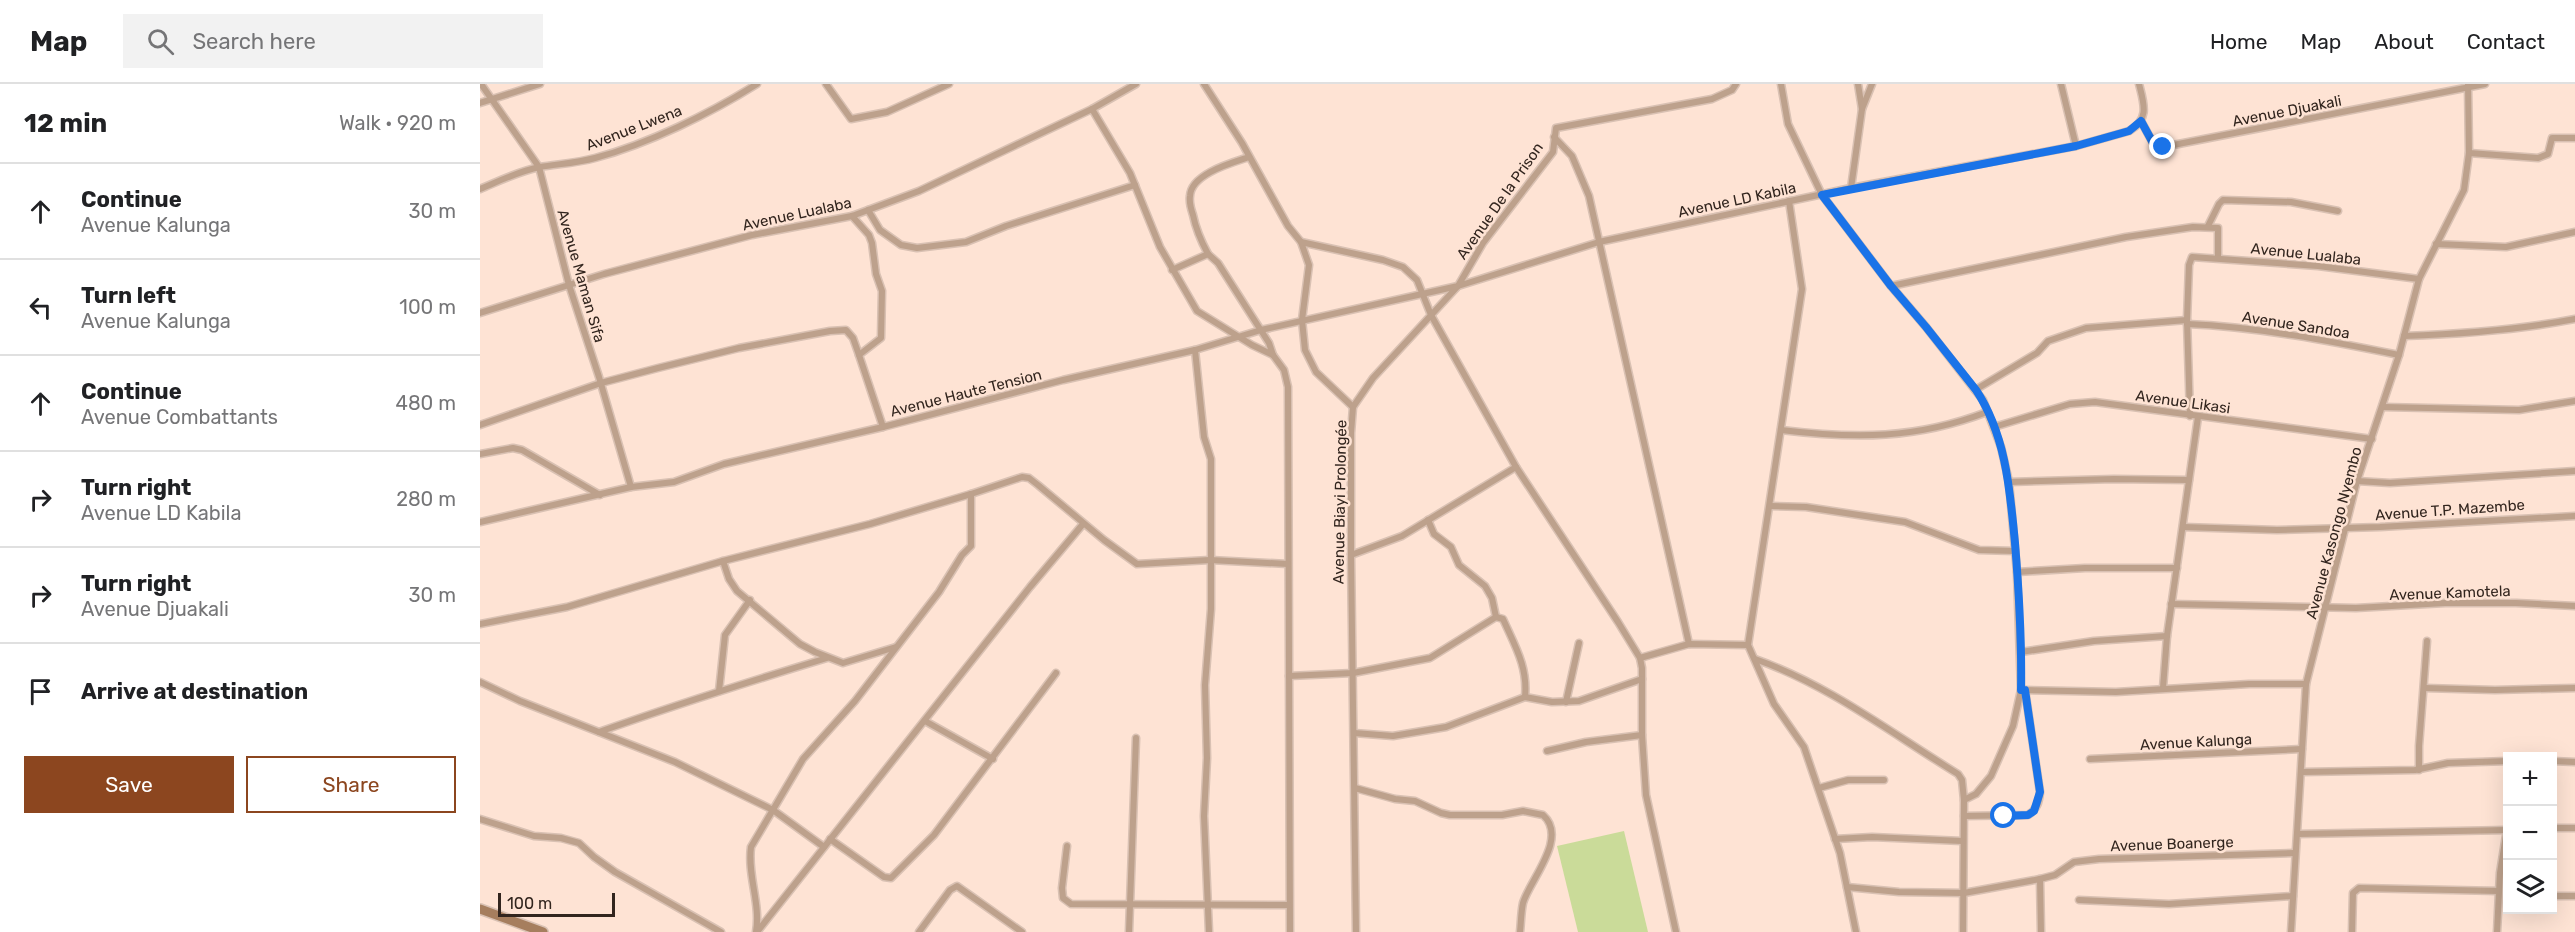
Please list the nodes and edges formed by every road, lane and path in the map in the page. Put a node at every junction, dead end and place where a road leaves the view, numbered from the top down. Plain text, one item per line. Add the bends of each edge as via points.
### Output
1 (482, 84) edge
2 (540, 84) edge
3 (757, 84) edge
4 (826, 84) edge
5 (949, 84) edge
6 (1136, 84) edge
7 (1204, 84) edge
8 (1736, 84) edge
9 (1782, 84) edge
10 (1858, 84) edge
11 (1872, 84) edge
12 (2061, 84) edge
13 (2139, 84) edge
14 (2485, 84) edge
15 (2468, 86) edge
16 (493, 100) junction
17 (480, 104) edge
18 (1092, 108) junction
19 (1862, 109) junction
20 (2141, 121) junction
21 (1554, 137) junction
22 (2575, 138) edge
23 (2076, 146) junction
24 (2469, 153) junction
25 (1249, 157) junction
26 (538, 167) junction
27 (1135, 185) junction
28 (1851, 188) junction
29 (480, 189) edge
30 (1822, 195) junction
31 (1789, 201) junction
32 (868, 210) junction
33 (2338, 211) dead end
34 (852, 216) junction
35 (2208, 226) junction
36 (2575, 232) edge
37 (1301, 242) junction
38 (1599, 242) junction
39 (2436, 244) junction
40 (1208, 254) junction
41 (2218, 258) junction
42 (1172, 270) junction
43 (2419, 279) junction
44 (569, 285) junction
45 (1458, 286) junction
46 (1891, 286) junction
47 (1423, 294) junction
48 (480, 313) edge
49 (1431, 315) junction
50 (2575, 319) edge
51 (1302, 320) junction
52 (2187, 322) junction
53 (1261, 330) junction
54 (2404, 336) junction
55 (1238, 337) junction
56 (1195, 350) junction
57 (860, 355) junction
58 (1273, 355) junction
59 (2399, 355) junction
60 (601, 383) junction
61 (1976, 390) junction
62 (2575, 401) edge
63 (1353, 407) junction
64 (2383, 407) junction
65 (1987, 412) junction
66 (2190, 416) junction
67 (2198, 417) junction
68 (480, 425) edge
69 (883, 427) junction
70 (1994, 427) junction
71 (1781, 430) junction
72 (2372, 439) junction
73 (480, 454) edge
74 (1516, 467) junction
75 (2575, 471) edge
76 (2189, 480) junction
77 (2357, 481) junction
78 (2009, 482) junction
79 (631, 487) junction
80 (971, 494) junction
81 (600, 495) junction
82 (1770, 506) junction
83 (2575, 516) edge
84 (1428, 520) junction
85 (480, 522) edge
86 (1083, 524) junction
87 (2183, 527) junction
88 (2345, 528) junction
89 (2015, 551) junction
90 (1350, 555) junction
91 (1210, 560) junction
92 (723, 561) junction
93 (1288, 564) junction
94 (2177, 568) junction
95 (2017, 572) junction
96 (750, 600) junction
97 (2171, 604) junction
98 (2575, 606) edge
99 (2326, 608) junction
100 (1496, 617) junction
101 (480, 624) edge
102 (2167, 636) junction
103 (2427, 641) dead end
104 (1579, 643) dead end
105 (1689, 644) junction
106 (1748, 645) junction
107 (896, 647) junction
108 (2022, 652) junction
109 (827, 658) junction
110 (1640, 658) junction
111 (1755, 659) junction
112 (1056, 673) dead end
113 (1353, 673) junction
114 (1289, 676) junction
115 (1642, 679) junction
116 (480, 682) edge
117 (2306, 684) junction
118 (2163, 688) junction
119 (2425, 688) junction
120 (2575, 688) edge
121 (2023, 690) junction
122 (719, 691) junction
123 (1525, 697) junction
124 (1566, 702) junction
125 (925, 721) junction
126 (599, 732) junction
127 (1354, 733) junction
128 (1642, 735) junction
129 (1136, 738) dead end
130 (2302, 749) junction
131 (1547, 751) dead end
132 (993, 759) junction
133 (2090, 759) dead end
134 (2503, 761) edge
135 (2557, 761) edge
136 (2575, 762) edge
137 (2419, 770) junction
138 (2302, 772) junction
139 (1884, 780) dead end
140 (1355, 788) junction
141 (1819, 788) junction
142 (1964, 800) junction
143 (773, 810) junction
144 (1964, 816) junction
145 (480, 819) edge
146 (2503, 828) edge
147 (2557, 828) edge
148 (2575, 828) edge
149 (2298, 834) junction
150 (830, 839) junction
151 (1835, 839) junction
152 (1962, 841) junction
153 (1067, 846) dead end
154 (824, 847) junction
155 (2295, 853) junction
156 (2503, 860) edge
157 (2040, 879) junction
158 (1847, 888) junction
159 (1964, 893) junction
160 (2499, 894) junction
161 (2503, 895) edge
162 (2293, 896) junction
163 (2557, 896) edge
164 (2575, 896) edge
165 (2079, 900) dead end
166 (1131, 904) junction
167 (1210, 905) junction
168 (1289, 905) junction
169 (480, 909) edge
170 (543, 932) edge
171 (721, 932) edge
172 (757, 932) edge
173 (919, 932) edge
174 (1022, 932) edge
175 (1130, 932) edge
176 (1209, 932) edge
177 (1290, 932) edge
178 (1356, 932) edge
179 (1520, 932) edge
180 (1676, 932) edge
181 (1856, 932) edge
182 (1963, 932) edge
183 (2041, 932) edge
184 (2291, 932) edge
185 (2352, 932) edge
186 (2497, 932) edge

1 - 16 street, Avenue Maman Sifa
2 - 16 street
3 - 26 street, Avenue Lwena via 736,98 641,141 595,158
4 - 5 street via 849,119 854,119 887,112
6 - 18 street, Avenue Lualaba
7 - 25 street, Avenue Biayi Prolongée
8 - 21 street, Avenue De la Prison via 1712,99 1556,128
9 - 30 street via 1788,124
10 - 19 street
11 - 19 street
12 - 23 street
13 - 20 street via 2145,109
14 - 15 street, Avenue Djuakali
15 - 20 street, Avenue Djuakali via 2163,147 2153,143
15 - 24 street, Avenue Kasongo Nyembo
16 - 17 street
16 - 26 street, Avenue Maman Sifa
18 - 27 street
18 - 32 street, Avenue Lualaba via 919,191
19 - 28 street
20 - 23 street, Avenue LD Kabila via 2129,131
21 - 38 street via 1572,156 1589,196
21 - 45 street, Avenue De la Prison via 1552,152 1483,243
22 - 24 street via 2552,138 2548,154 2538,158
23 - 28 street, Avenue LD Kabila
24 - 39 street, Avenue Kasongo Nyembo via 2463,194
25 - 37 street, Avenue Biayi Prolongée
25 - 40 street via 1205,174 1192,187 1189,195 1198,237
26 - 29 street, Avenue Lwena
26 - 44 street, Avenue Maman Sifa
27 - 32 street via 1006,225 966,242 916,248 901,245 880,230
27 - 42 street
28 - 30 street, Avenue LD Kabila
30 - 31 street, Avenue LD Kabila
30 - 46 street
31 - 38 street, Avenue LD Kabila
31 - 71 street via 1802,289
32 - 34 street, Avenue Lualaba
33 - 35 street via 2291,202 2223,200
34 - 44 street, Avenue Lualaba via 752,235
34 - 57 street via 871,240 882,291 881,339
35 - 41 street via 2220,230
35 - 46 street via 2126,237
36 - 39 street via 2506,247
37 - 47 street via 1402,267 1417,280
37 - 51 street, Avenue Biayi Prolongée via 1309,265
38 - 45 street, Avenue LD Kabila
38 - 105 street
39 - 43 street, Avenue Kasongo Nyembo
40 - 42 street
40 - 53 street via 1218,263
41 - 43 street, Avenue Lualaba
41 - 52 street, Avenue Lualaba via 2191,258
42 - 55 street via 1197,311
43 - 54 street, Avenue Kasongo Nyembo
44 - 48 street, Avenue Lualaba
44 - 60 street, Avenue Maman Sifa
45 - 47 street, Avenue Haute Tension
45 - 49 street, Avenue LD Kabila
46 - 61 street
47 - 49 street
47 - 51 street, Avenue Haute Tension
49 - 63 street, Avenue LD Kabila via 1373,378
49 - 74 street
50 - 54 street
51 - 53 street, Avenue Haute Tension
51 - 63 street, Avenue Biayi Prolongée via 1305,350 1316,372
52 - 59 street, Avenue Sandoa
52 - 61 street, Avenue Sandoa via 2094,327 2071,332 2048,341 2039,352
52 - 66 street
53 - 55 street, Avenue Haute Tension
53 - 58 street
54 - 59 street, Avenue Kasongo Nyembo
55 - 56 street, Avenue Haute Tension
55 - 58 street
56 - 69 street, Avenue Haute Tension
56 - 91 street via 1204,437 1211,459
57 - 60 street via 850,334 841,329 739,348
57 - 69 street
58 - 93 street via 1284,370 1288,387
59 - 64 street, Avenue Kasongo Nyembo
60 - 68 street
60 - 79 street, Avenue Maman Sifa
61 - 65 street
62 - 64 street via 2519,410
63 - 90 street, Avenue Biayi Prolongée
64 - 72 street, Avenue Kasongo Nyembo
65 - 70 street
65 - 71 street via 1952,425 1881,436
66 - 67 street, Avenue Likasi
66 - 70 street, Avenue Likasi via 2109,403 2082,403
67 - 72 street, Avenue Likasi
67 - 76 street
69 - 79 street, Avenue Haute Tension via 724,464 674,482
70 - 78 street
71 - 82 street
72 - 77 street, Avenue Kasongo Nyembo
73 - 81 street via 522,450
74 - 84 street
74 - 110 street
75 - 77 street via 2390,483
76 - 78 street
76 - 87 street
77 - 88 street, Avenue Kasongo Nyembo
78 - 89 street
79 - 81 street, Avenue Haute Tension
80 - 86 street via 1017,477 1029,478
80 - 92 street
80 - 107 street via 971,546
81 - 85 street, Avenue Haute Tension
82 - 89 street via 1817,508 1905,522 1979,550
82 - 106 street
83 - 88 street, Avenue T.P. Mazembe
84 - 90 street via 1402,536
84 - 100 street via 1434,534 1451,547 1465,573 1485,586
86 - 91 street via 1137,564
86 - 125 street
87 - 88 street, Avenue T.P. Mazembe
87 - 94 street
88 - 99 street, Avenue Kasongo Nyembo
89 - 95 street
90 - 113 street, Avenue Biayi Prolongée
91 - 93 street
91 - 167 street via 1204,816
92 - 96 street via 733,585
92 - 101 street via 567,607
93 - 114 street
94 - 95 street
94 - 97 street
95 - 108 street
96 - 109 street via 800,644
96 - 122 street via 725,635
97 - 99 street, Avenue Kamotela
97 - 102 street
98 - 99 street, Avenue Kamotela via 2445,603
99 - 117 street, Avenue Kasongo Nyembo
100 - 113 street via 1430,658
100 - 123 street via 1503,619 1518,652 1527,679
102 - 108 street via 2094,641
102 - 118 street
103 - 119 street
104 - 124 street
105 - 106 street
105 - 110 street
106 - 111 street
107 - 109 street via 847,662
107 - 143 street via 803,759
108 - 121 street
109 - 122 street
110 - 115 street
111 - 141 street via 1774,704 1804,747
111 - 142 street via 1839,697 1958,774
112 - 132 street
113 - 114 street
113 - 127 street, Avenue Biayi Prolongée
114 - 168 street
115 - 124 street
115 - 128 street
116 - 126 street
117 - 118 street
117 - 130 street, Avenue Kasongo Nyembo
118 - 121 street via 2116,692
119 - 120 street
119 - 137 street
121 - 142 street via 2013,726 1991,776 1976,794
121 - 144 street via 2040,792 2037,806 2028,815
122 - 126 street
123 - 124 street
123 - 127 street via 1446,727 1393,736
125 - 132 street
125 - 150 street
126 - 143 street via 675,762
127 - 140 street, Avenue Biayi Prolongée
128 - 131 street
128 - 180 street via 1646,795
129 - 166 street
130 - 133 street, Avenue Kalunga
130 - 138 street, Avenue Kasongo Nyembo
132 - 150 street via 934,836 891,878 884,878
134 - 137 street via 2448,763
135 - 136 street
137 - 138 street
138 - 149 street, Avenue Kasongo Nyembo
139 - 141 street via 1848,780
140 - 178 street, Avenue Biayi Prolongée
140 - 179 street via 1415,801 1450,815 1531,812 1548,820 1547,856 1523,902
141 - 151 street
142 - 144 street
143 - 154 street
143 - 172 street via 751,847 749,863
144 - 152 street
145 - 171 street via 534,836 579,843 615,872
146 - 149 street
147 - 148 street
149 - 155 street, Avenue Kasongo Nyembo
150 - 154 street
151 - 152 street
151 - 158 street
152 - 159 street
153 - 166 street via 1062,888 1066,902
154 - 172 street
155 - 157 street, Avenue Boanerge via 2099,859 2074,862 2055,875
155 - 162 street, Avenue Kasongo Nyembo
156 - 160 street
157 - 159 street, Avenue Boanerge
157 - 183 street
158 - 159 street, Avenue Boanerge
158 - 181 street
159 - 182 street
160 - 161 street
160 - 185 street via 2359,888 2353,893
160 - 186 street
162 - 165 street via 2169,904
162 - 184 street, Avenue Kasongo Nyembo
163 - 164 street
166 - 167 street
166 - 175 street
167 - 168 street
167 - 176 street
168 - 177 street
169 - 170 main road
173 - 174 street via 957,886

